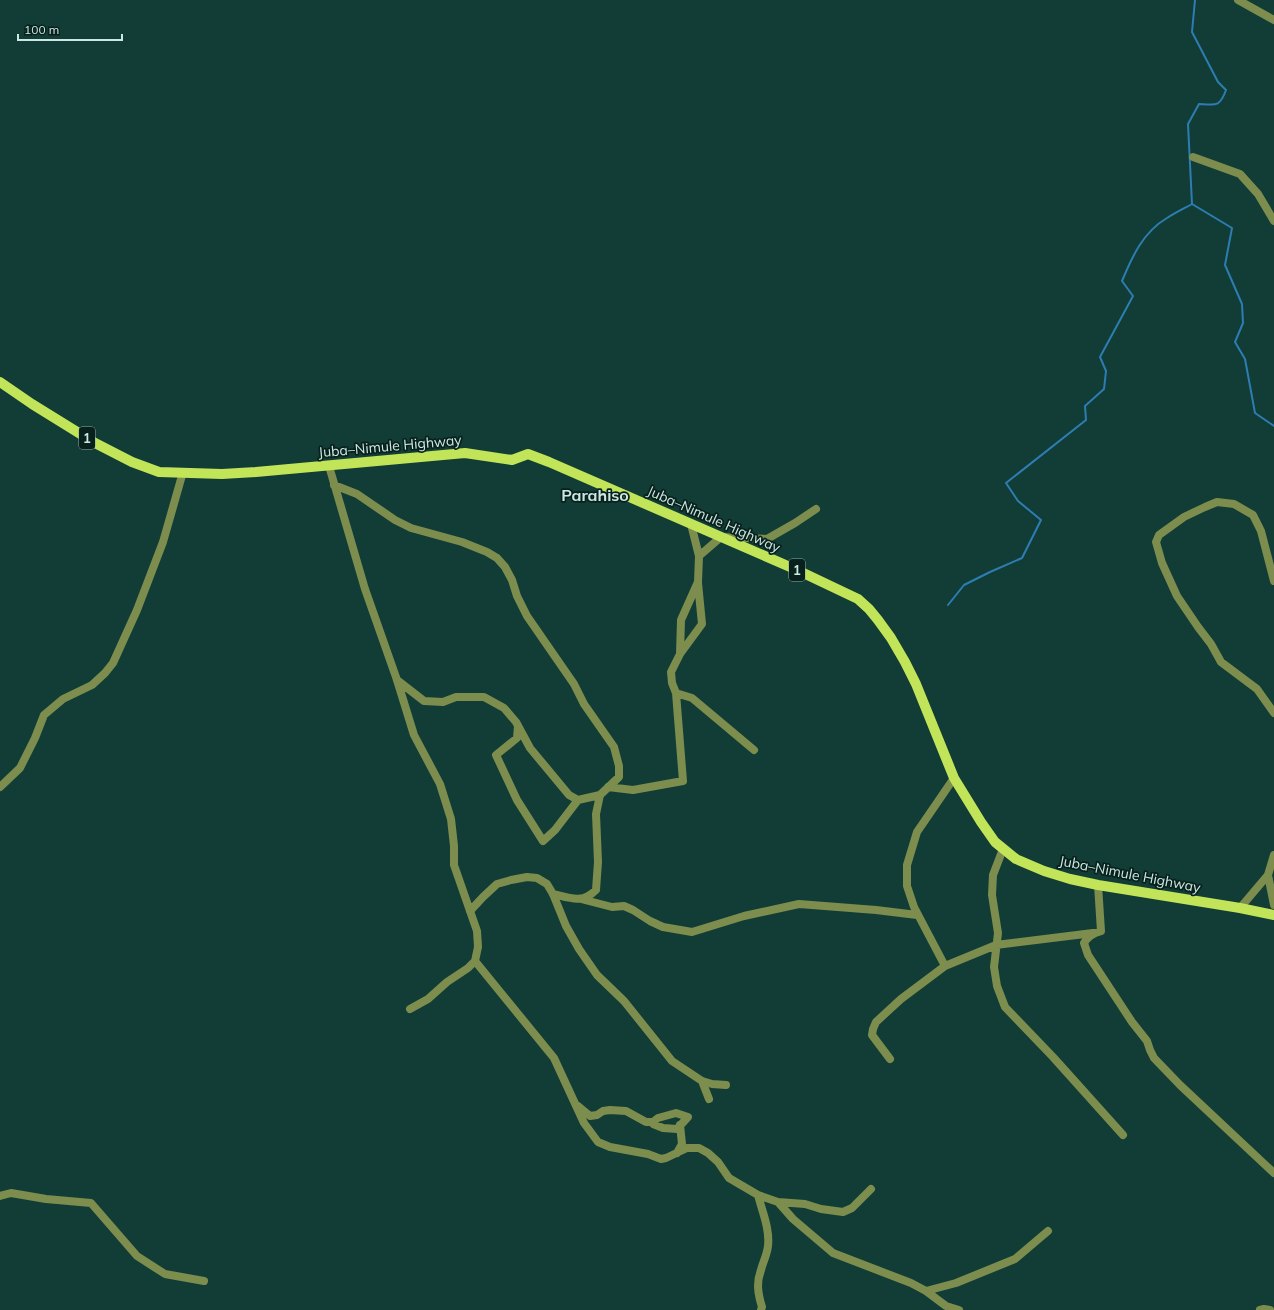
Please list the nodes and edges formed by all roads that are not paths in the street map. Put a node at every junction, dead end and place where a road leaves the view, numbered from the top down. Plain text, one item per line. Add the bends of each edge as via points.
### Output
1 (1238, 0) edge
2 (1274, 20) edge
3 (1193, 157) dead end
4 (1274, 221) edge
5 (0, 382) edge
6 (329, 466) junction
7 (183, 472) junction
8 (334, 485) junction
9 (816, 509) dead end
10 (691, 524) junction
11 (721, 537) junction
12 (699, 556) junction
13 (1274, 581) edge
14 (698, 582) junction
15 (680, 654) junction
16 (397, 680) junction
17 (676, 693) junction
18 (1274, 713) edge
19 (518, 726) junction
20 (754, 750) dead end
21 (954, 778) junction
22 (0, 787) edge
23 (608, 787) junction
24 (600, 795) junction
25 (578, 800) junction
26 (1003, 849) junction
27 (1274, 855) edge
28 (1268, 875) junction
29 (1098, 885) junction
30 (553, 894) junction
31 (581, 899) junction
32 (1274, 905) edge
33 (1240, 908) junction
34 (470, 911) junction
35 (917, 915) junction
36 (1274, 915) edge
37 (1094, 933) junction
38 (996, 945) junction
39 (474, 961) junction
40 (945, 966) junction
41 (410, 1009) dead end
42 (890, 1059) dead end
43 (702, 1081) junction
44 (726, 1086) dead end
45 (709, 1099) dead end
46 (576, 1104) junction
47 (653, 1122) junction
48 (680, 1125) junction
49 (1123, 1135) dead end
50 (677, 1152) junction
51 (1274, 1173) edge
52 (871, 1189) dead end
53 (758, 1195) junction
54 (0, 1196) edge
55 (778, 1202) junction
56 (1048, 1231) dead end
57 (204, 1281) dead end
58 (926, 1291) junction
59 (761, 1310) edge
60 (959, 1310) edge
61 (1260, 1310) edge
62 (1270, 1310) edge

1 - 2 street
3 - 4 street via 1240,174 1258,194
5 - 7 main road, 1 via 95,443 132,462 159,472
6 - 7 main road, Juba–Nimule Highway / 1 via 222,474
6 - 8 street
6 - 10 main road, Juba–Nimule Highway / 1 via 465,453 512,460 528,454
7 - 22 street via 163,542 114,663 92,685 63,699 44,715 20,768
8 - 16 street via 365,589
8 - 23 street via 357,494 411,528 462,542 497,558 512,580 527,616 614,747 619,777
9 - 11 street via 767,539
10 - 11 main road, Juba–Nimule Highway / 1
10 - 12 street
11 - 12 street
11 - 21 main road, Juba–Nimule Highway / 1 via 858,599 869,609 906,662
12 - 14 street
13 - 18 street via 1261,531 1253,515 1234,504 1217,502 1205,506 1159,534 1156,542 1162,563 1177,596 1221,662 1257,688
14 - 15 street via 681,620
14 - 15 street via 702,624
15 - 17 street via 671,672
16 - 19 street via 424,701 443,702 456,697 484,697 504,708
16 - 34 street via 414,736 444,795 451,818 454,865
17 - 20 street via 692,698
17 - 23 street via 683,781 633,790
19 - 25 street via 530,748 569,795
19 - 25 street via 517,738 496,755 517,800 543,842
21 - 26 main road, Juba–Nimule Highway / 1 via 995,842
21 - 35 street via 917,832 907,865 907,886
23 - 24 street
24 - 25 street
24 - 31 street via 596,814 596,890 590,896
26 - 29 main road, Juba–Nimule Highway / 1 via 1016,859 1044,871
26 - 38 street via 993,875 992,895 998,933
27 - 28 street
28 - 32 street
28 - 33 street
29 - 33 main road, Juba–Nimule Highway / 1
29 - 37 street via 1101,930
30 - 31 street
30 - 34 street via 547,884 537,878 511,880 497,884
30 - 43 street via 566,926 597,975 624,1001 672,1061
31 - 35 street via 612,907 624,906 663,927 692,932 744,916 799,904
33 - 36 main road, Juba–Nimule Highway / 1
34 - 39 street via 477,931 478,947
35 - 40 street
37 - 38 street
37 - 51 street via 1084,943 1088,955 1147,1041 1154,1058
38 - 40 street
38 - 49 street via 994,967 997,986 1005,1007
39 - 41 street via 428,999
39 - 46 street via 554,1058
40 - 42 street via 876,1022 872,1035
43 - 44 street
43 - 45 street
46 - 47 street via 590,1116 610,1110 626,1111 646,1122
46 - 50 street via 584,1123 598,1142 661,1159
47 - 48 street via 673,1129
47 - 48 street via 676,1113 688,1117
48 - 50 street via 682,1144
50 - 53 street via 686,1148 699,1148 718,1162 730,1178
52 - 55 street via 852,1208 843,1212 805,1204
53 - 55 street
53 - 59 street via 768,1233 768,1246 757,1284
54 - 57 street via 11,1193 91,1203 137,1256 165,1274
55 - 58 street via 793,1219 833,1253
56 - 58 street via 1015,1259 956,1283
58 - 60 street via 946,1306
61 - 62 street

